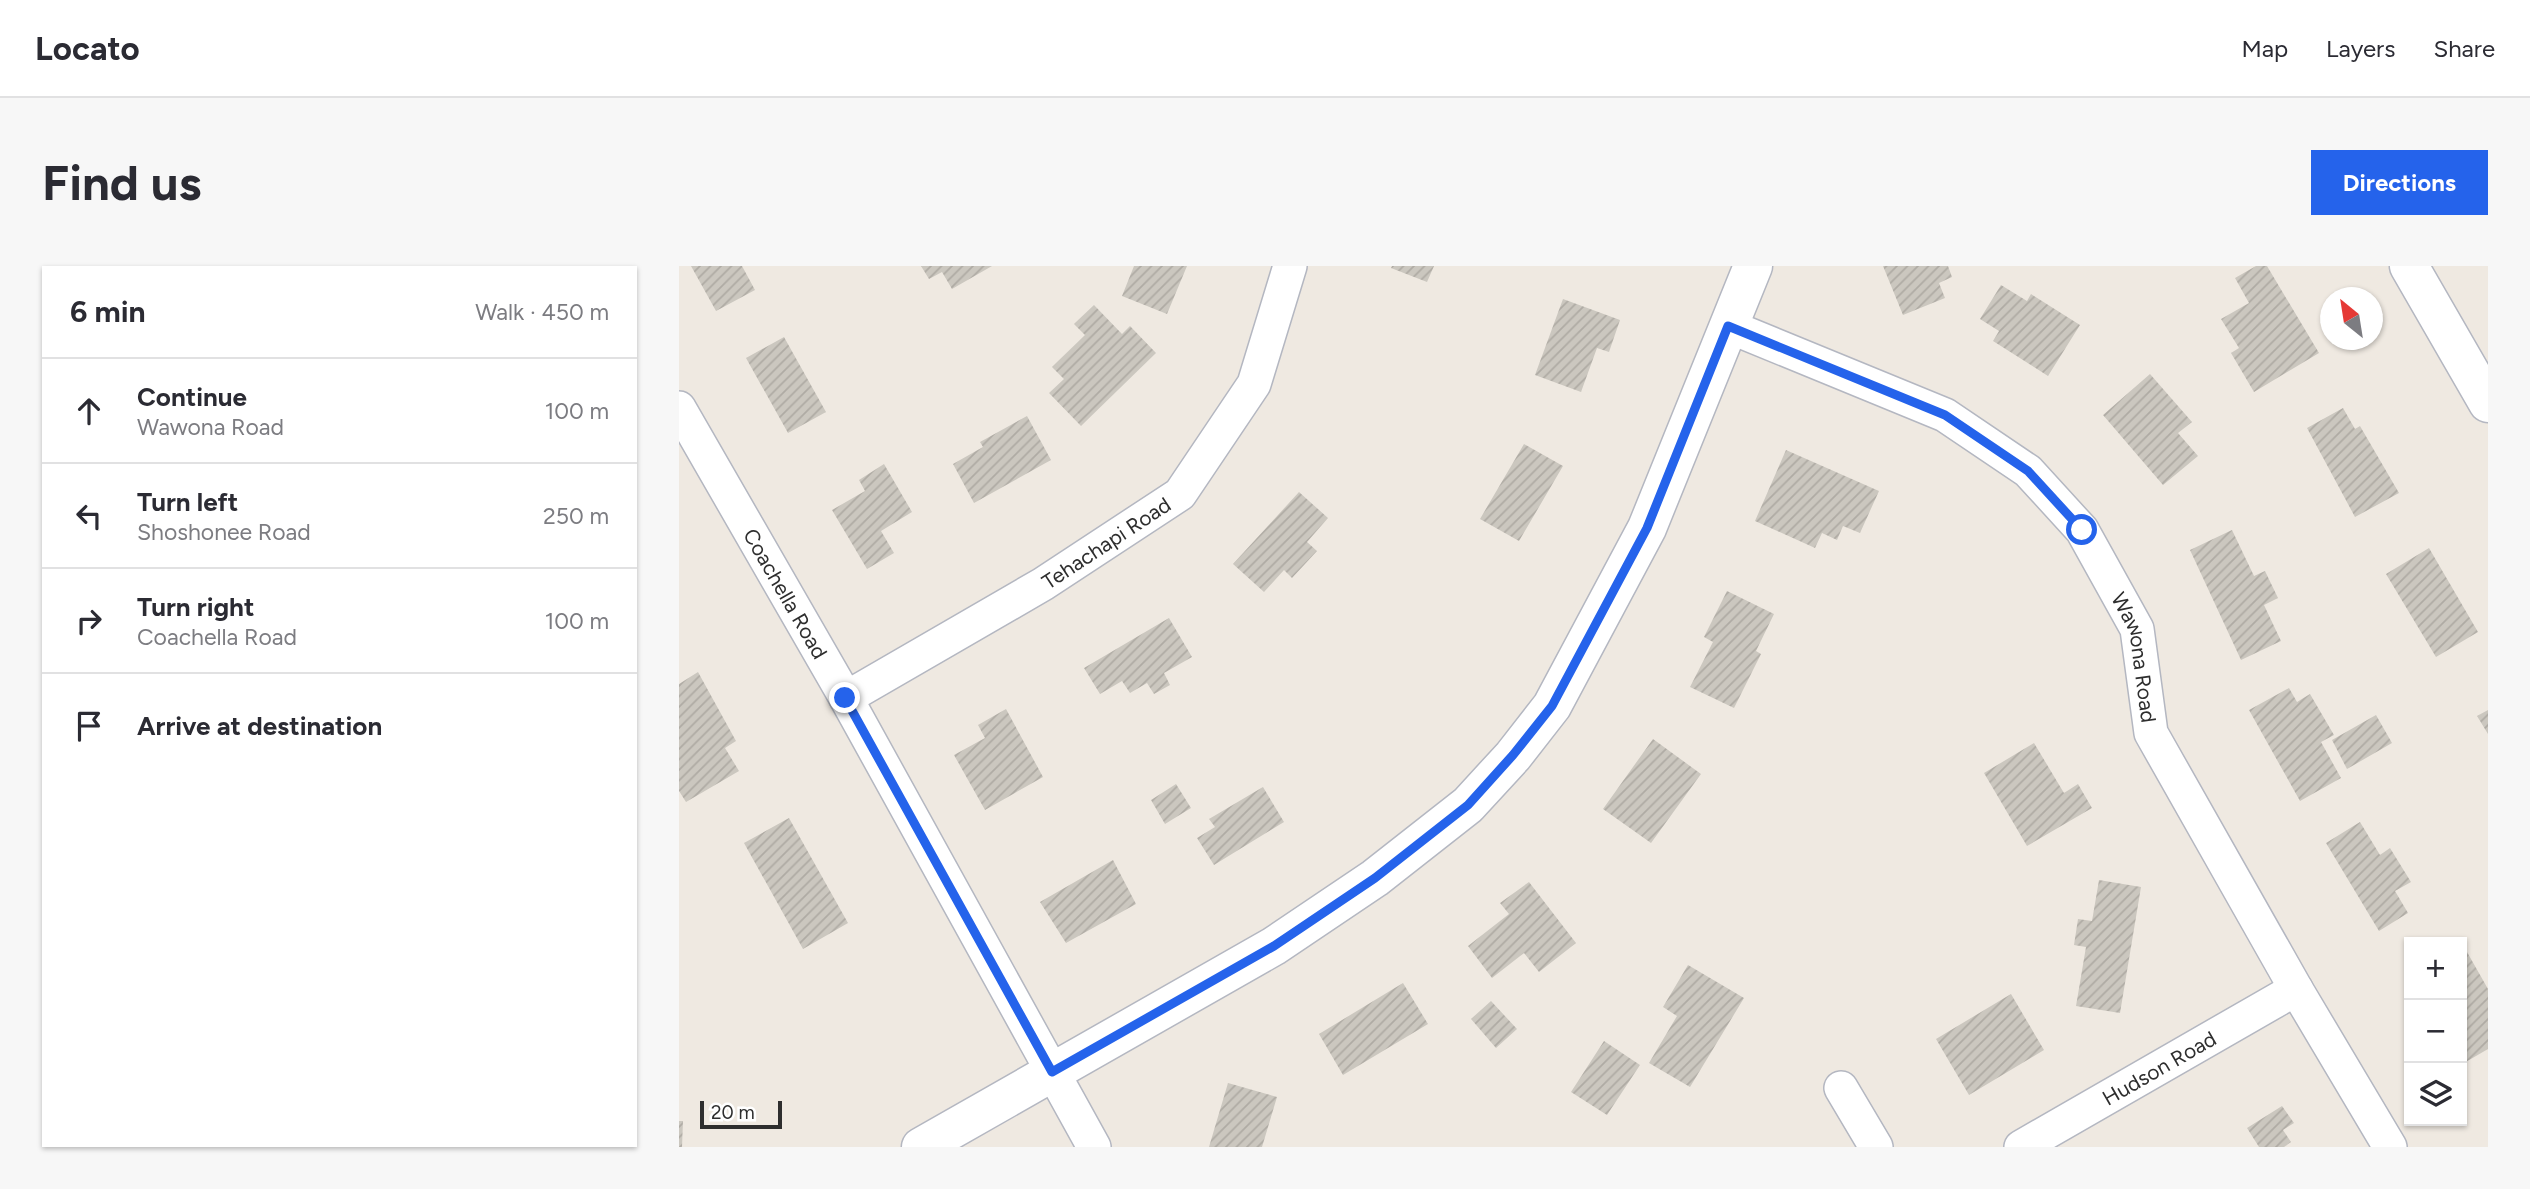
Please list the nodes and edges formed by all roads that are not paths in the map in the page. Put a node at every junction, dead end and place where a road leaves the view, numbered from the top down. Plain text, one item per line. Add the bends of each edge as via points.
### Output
1 (1290, 266) edge
2 (1753, 266) edge
3 (2409, 266) edge
4 (1728, 326) junction
5 (2488, 402) edge
6 (679, 408) edge
7 (845, 698) junction
8 (2296, 989) junction
9 (1052, 1072) junction
10 (1841, 1088) dead end
11 (921, 1147) edge
12 (1094, 1147) edge
13 (1876, 1147) edge
14 (2021, 1147) edge
15 (2390, 1147) edge

1 - 7 street, Tehachapi Road via 1254,384 1180,494 1043,584
2 - 4 street
3 - 5 street
4 - 8 street, Wawona Road via 1945,415 2028,471 2082,530 2137,629 2151,733
4 - 9 street via 1647,528 1552,706 1468,805 1375,878 1274,946
6 - 7 street, Coachella Road
7 - 9 street, Coachella Road
8 - 14 street, Hudson Road
8 - 15 street, Wawona Road
9 - 11 street
9 - 12 street, Coachella Road
10 - 13 street

